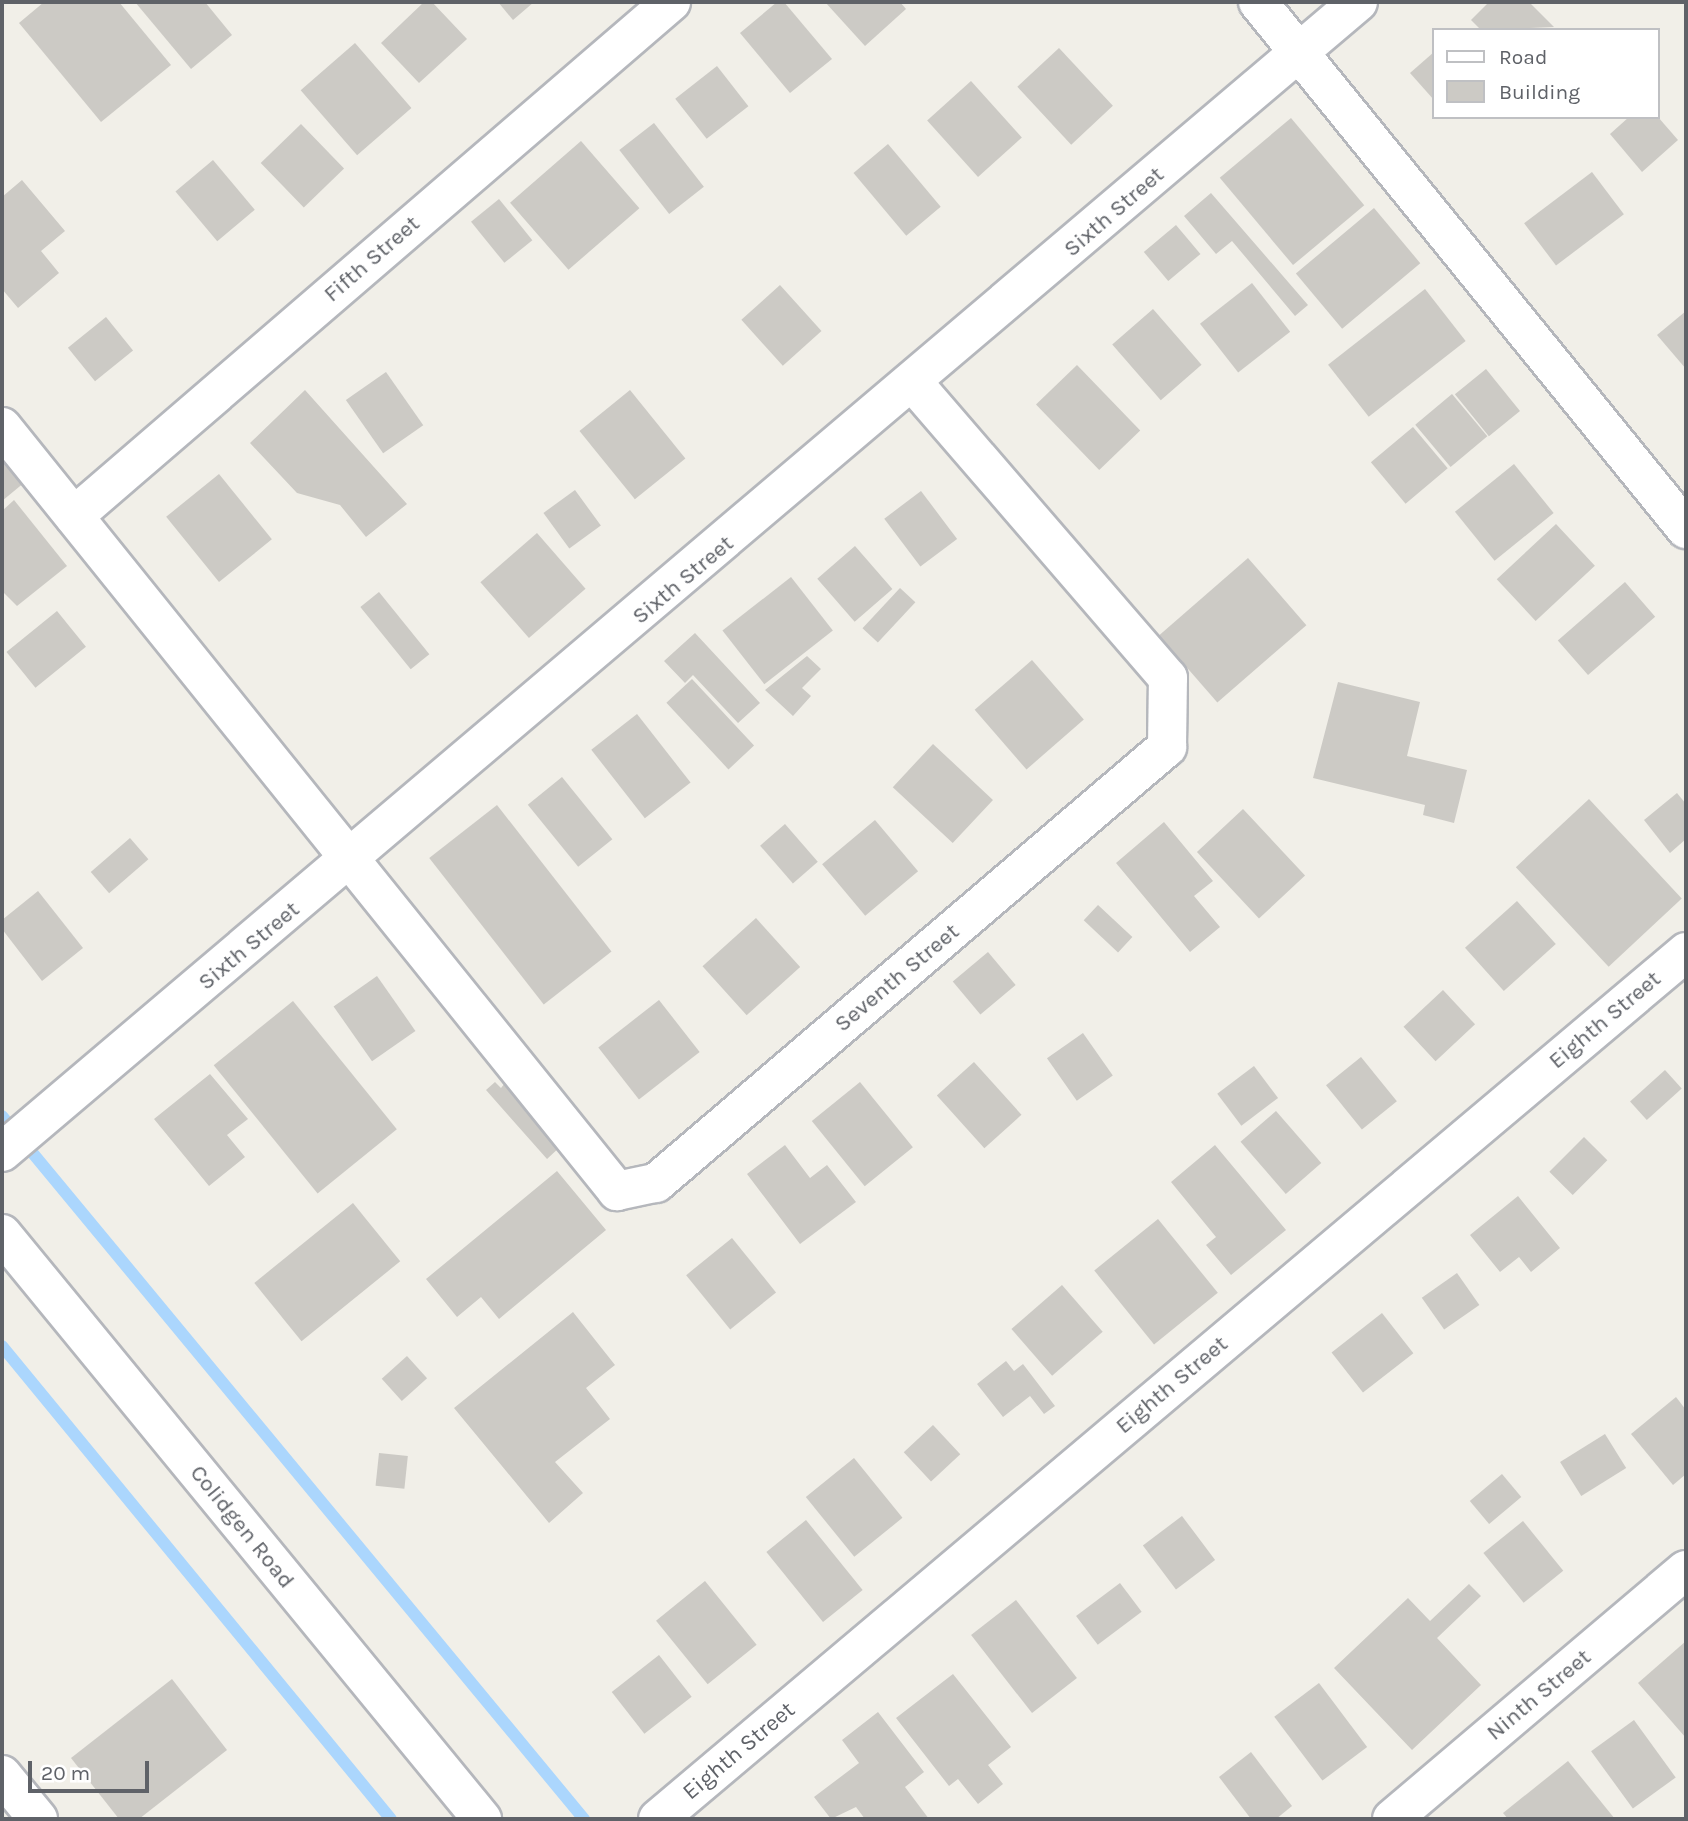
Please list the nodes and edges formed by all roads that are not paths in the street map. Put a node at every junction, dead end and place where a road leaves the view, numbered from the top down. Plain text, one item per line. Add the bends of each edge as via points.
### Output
1 (671, 2) edge
2 (1258, 2) edge
3 (1358, 2) edge
4 (1299, 53) junction
5 (914, 384) junction
6 (2, 427) edge
7 (74, 516) junction
8 (1686, 529) edge
9 (351, 861) junction
10 (1686, 951) edge
11 (2, 1152) edge
12 (2, 1234) edge
13 (1686, 1570) edge
14 (2, 1775) edge
15 (38, 1819) edge
16 (482, 1819) edge
17 (658, 1819) edge
18 (1392, 1819) edge

1 - 7 street, Fifth Street
2 - 4 street
3 - 4 street, Sixth Street
4 - 5 street, Sixth Street
4 - 8 street
5 - 9 street, Sixth Street
5 - 9 street, Seventh Street via 1168,678 1167,747 656,1183 617,1191
6 - 7 street
7 - 9 street
9 - 11 street, Sixth Street
10 - 17 street, Eighth Street
12 - 16 street, Colidgen Road
13 - 18 street, Ninth Street
14 - 15 street

